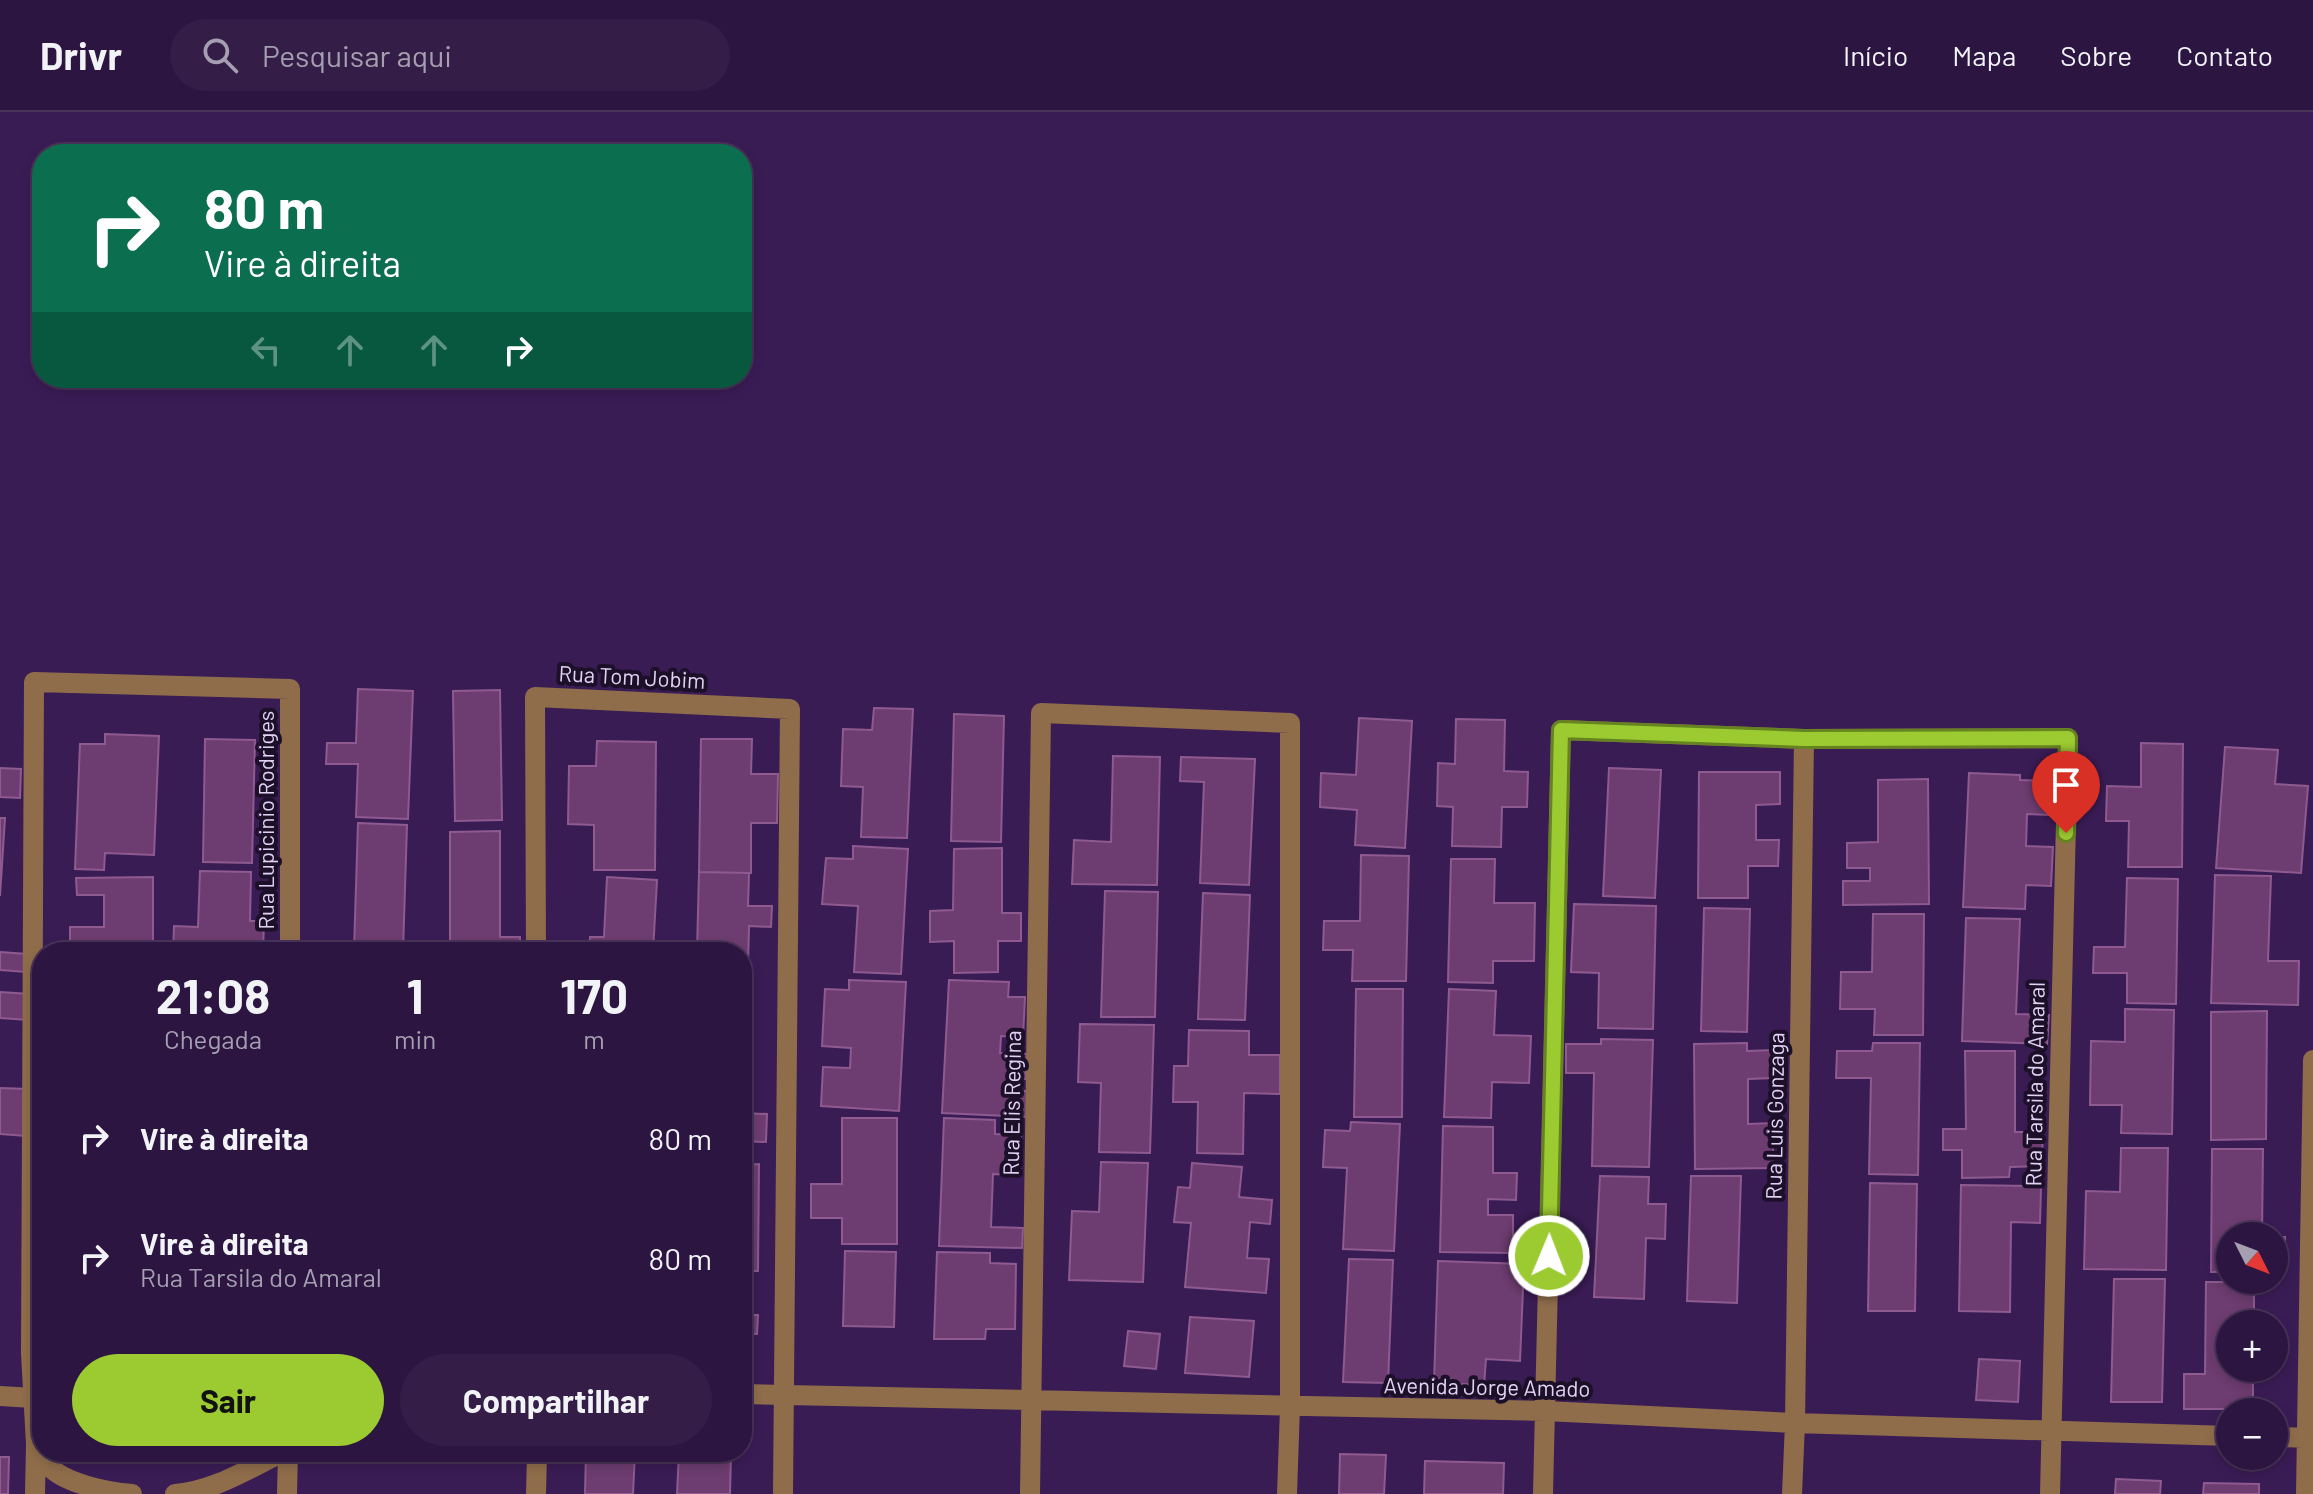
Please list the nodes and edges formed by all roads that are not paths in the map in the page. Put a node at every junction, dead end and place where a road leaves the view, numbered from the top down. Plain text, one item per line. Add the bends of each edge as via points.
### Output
1 (1804, 739) junction
2 (35, 942) edge
3 (290, 942) edge
4 (536, 942) edge
5 (2313, 1060) edge
6 (752, 1394) edge
7 (785, 1395) junction
8 (0, 1396) edge
9 (32, 1398) edge
10 (1033, 1400) junction
11 (1290, 1407) junction
12 (1545, 1411) junction
13 (1795, 1423) junction
14 (2051, 1432) junction
15 (2216, 1436) edge
16 (2288, 1437) edge
17 (2310, 1438) edge
18 (36, 1462) edge
19 (46, 1462) edge
20 (265, 1462) edge
21 (286, 1462) edge
22 (537, 1462) edge
23 (35, 1494) edge
24 (132, 1494) edge
25 (175, 1494) edge
26 (287, 1494) edge
27 (536, 1494) edge
28 (783, 1494) edge
29 (1030, 1494) edge
30 (1287, 1494) edge
31 (1543, 1494) edge
32 (1792, 1494) edge
33 (2050, 1494) edge
34 (2306, 1494) edge

1 - 12 street via 1561,730
1 - 13 street, Rua Luis Gonzaga
1 - 14 street, Rua Tarsila do Amaral via 2068,738
2 - 3 street, Rua Lupicinio Rodriges via 34,682 290,689
4 - 7 street, Rua Tom Jobim via 535,697 790,709
5 - 17 street
6 - 7 street, Avenida Jorge Amado
7 - 10 street, Avenida Jorge Amado
7 - 28 street
8 - 9 street
10 - 11 street, Avenida Jorge Amado
10 - 11 street, Rua Elis Regina via 1041,713 1290,723
10 - 29 street, Rua Elis Regina
11 - 12 street, Avenida Jorge Amado
11 - 30 street
12 - 13 street, Avenida Jorge Amado
12 - 31 street
13 - 14 street, Avenida Jorge Amado
13 - 32 street, Rua Luis Gonzaga
14 - 15 street, Avenida Jorge Amado
14 - 33 street, Rua Tarsila do Amaral
16 - 17 street
17 - 34 street
18 - 23 street
19 - 24 street via 73,1481
20 - 25 street via 192,1493
21 - 26 street
22 - 27 street

